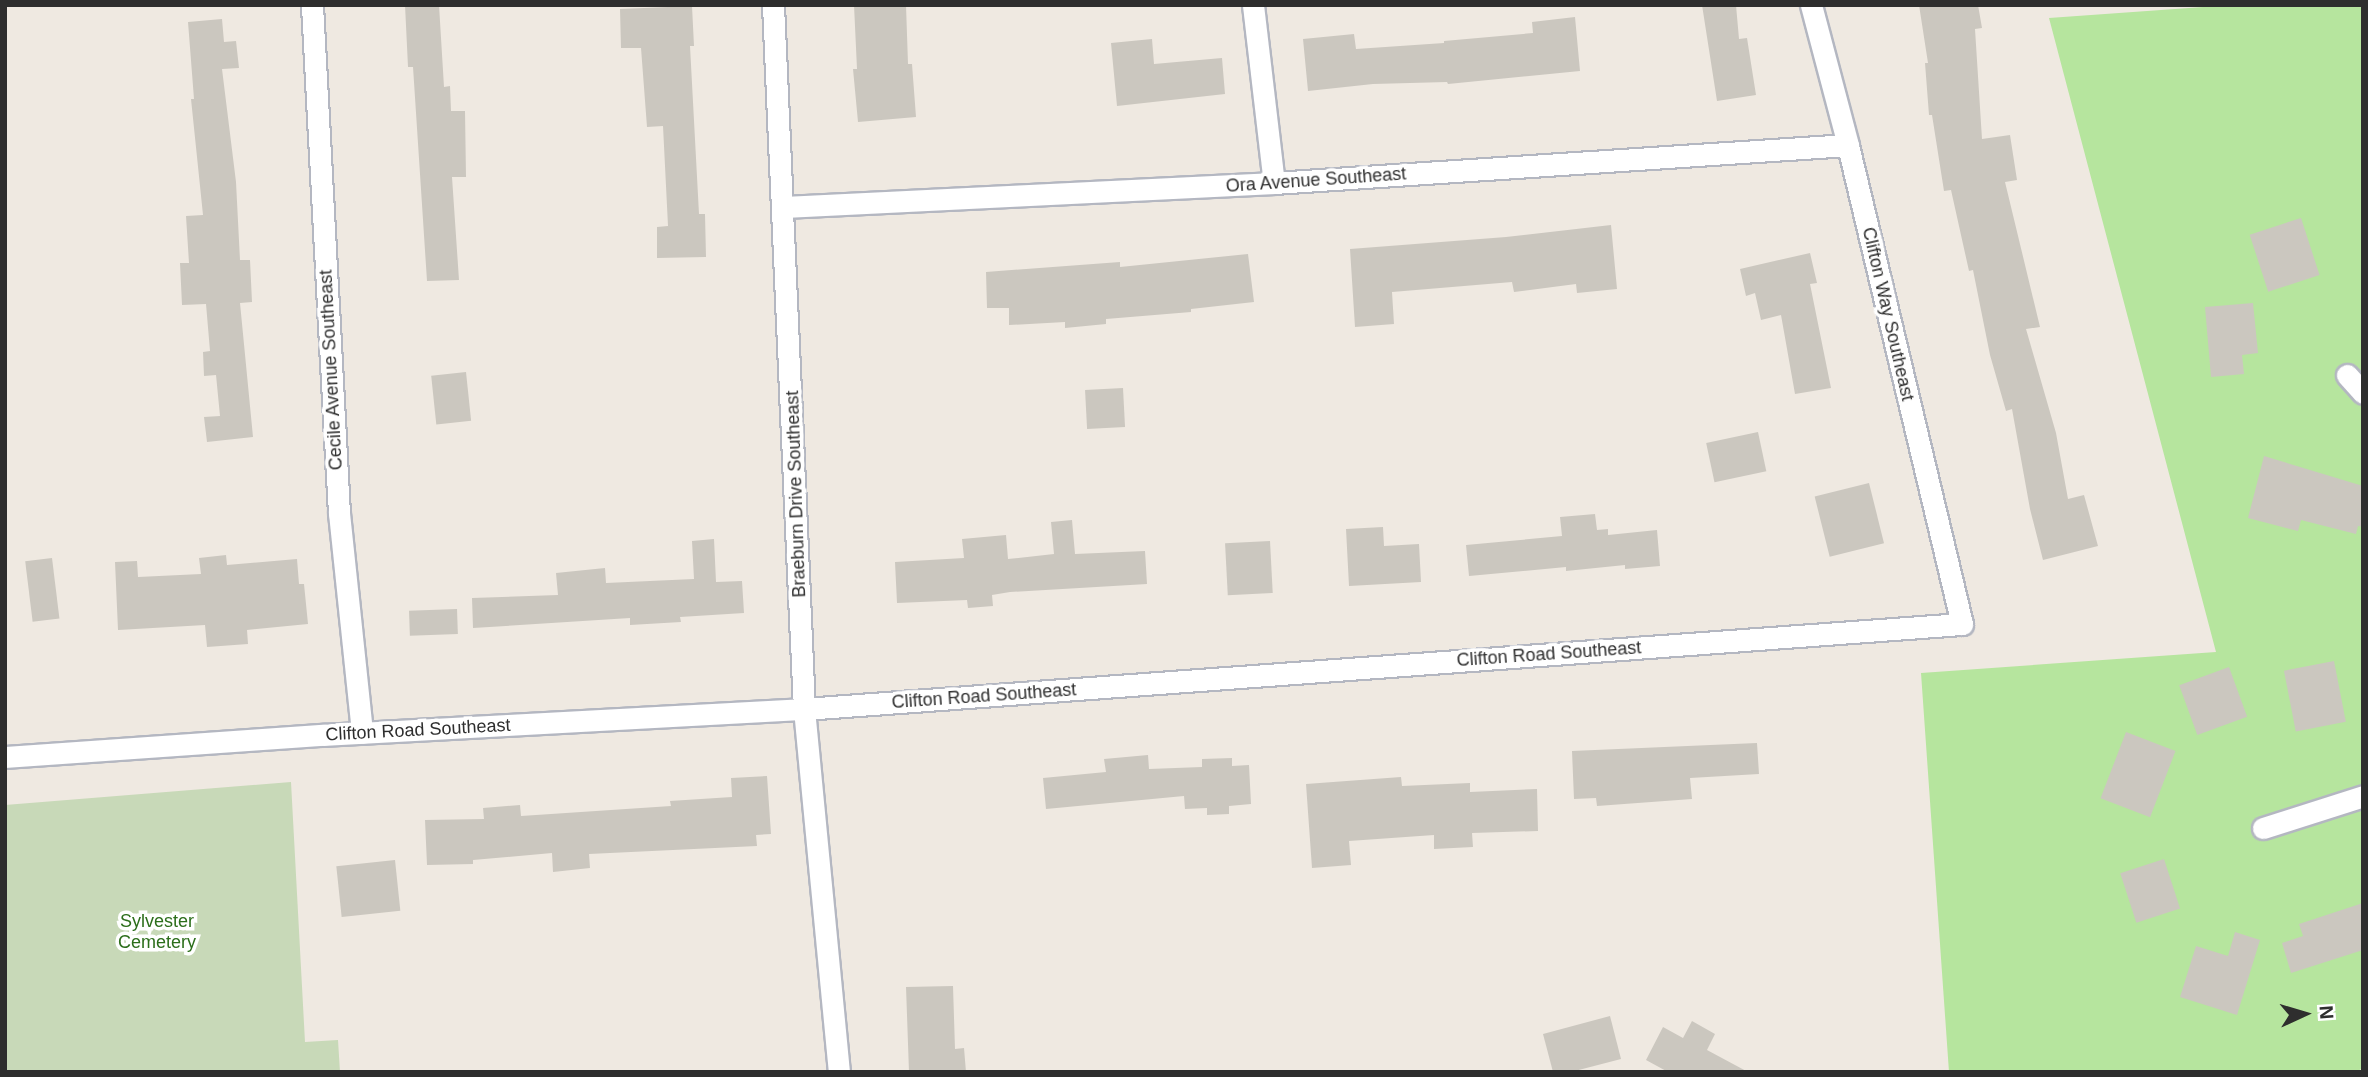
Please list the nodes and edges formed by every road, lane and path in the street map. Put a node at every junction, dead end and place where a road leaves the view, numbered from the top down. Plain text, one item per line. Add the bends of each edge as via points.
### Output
1 (312, 5) edge
2 (773, 5) edge
3 (1253, 5) edge
4 (1811, 5) edge
5 (1848, 145) junction
6 (1274, 183) junction
7 (784, 207) junction
8 (2347, 375) dead end
9 (2363, 393) edge
10 (1962, 624) joint
11 (804, 709) junction
12 (362, 733) junction
13 (5, 757) edge
14 (2363, 796) edge
15 (2263, 828) dead end
16 (839, 1072) edge

1 - 12 street, Cecile Avenue Southeast via 339,513
2 - 7 street, Braeburn Drive Southeast
3 - 6 street
4 - 5 street, Clifton Way Southeast
5 - 6 street, Ora Avenue Southeast
5 - 10 street, Clifton Way Southeast
6 - 7 street, Ora Avenue Southeast
7 - 11 street, Braeburn Drive Southeast
8 - 9 street
10 - 11 street, Clifton Road Southeast
11 - 12 street, Clifton Road Southeast
11 - 16 street, Braeburn Drive Southeast
12 - 13 street, Clifton Road Southeast
14 - 15 street

